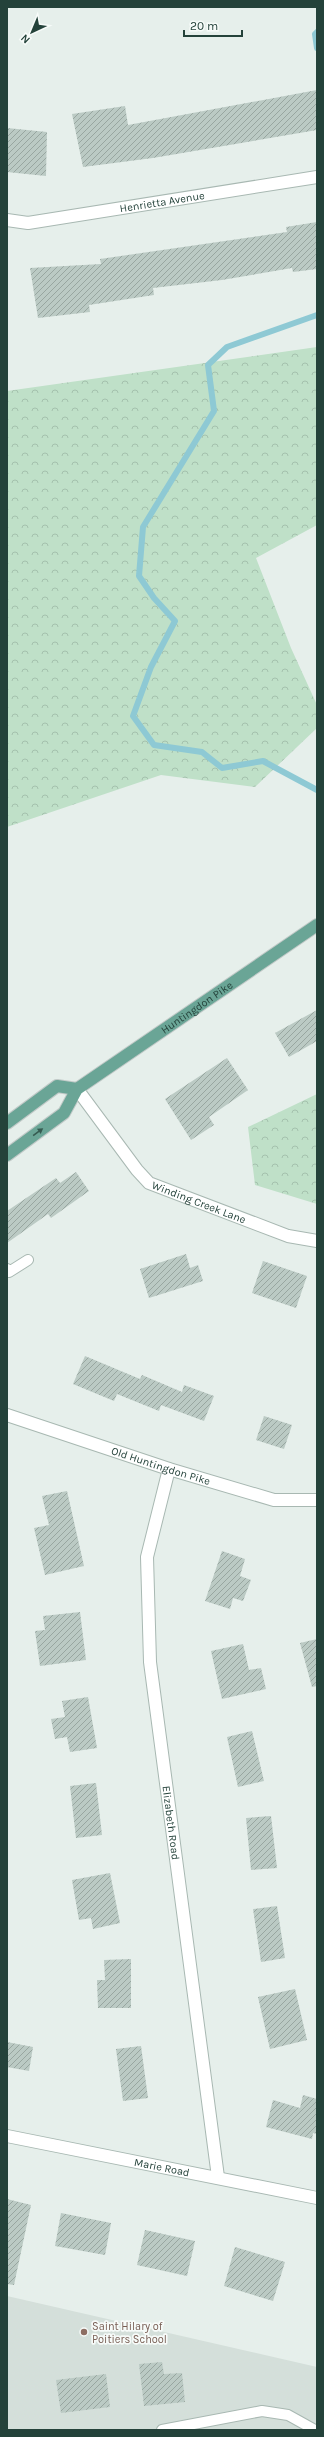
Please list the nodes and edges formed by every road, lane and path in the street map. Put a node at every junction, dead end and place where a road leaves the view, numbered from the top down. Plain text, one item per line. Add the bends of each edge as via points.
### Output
1 (317, 178) edge
2 (7, 220) edge
3 (317, 925) edge
4 (77, 1089) junction
5 (7, 1123) edge
6 (7, 1155) edge
7 (317, 1241) edge
8 (28, 1260) dead end
9 (8, 1272) edge
10 (7, 1415) edge
11 (169, 1469) junction
12 (317, 1500) edge
13 (7, 2136) edge
14 (218, 2177) junction
15 (317, 2198) edge
16 (162, 2430) edge
17 (315, 2430) edge

1 - 2 street, Henrietta Avenue via 28,223
3 - 4 main road, Huntingdon Pike
4 - 5 main road via 57,1086
6 -> 4 main road, Huntingdon Pike via 64,1113
4 - 7 street, Winding Creek Lane via 149,1183 288,1236
8 - 9 lane
10 - 11 street, Old Huntingdon Pike
11 - 12 street, Old Huntingdon Pike via 274,1500
11 - 14 street, Elizabeth Road via 147,1557 150,1662
13 - 14 street, Marie Road
14 - 15 street, Marie Road
16 - 17 lane via 262,2411 288,2415

